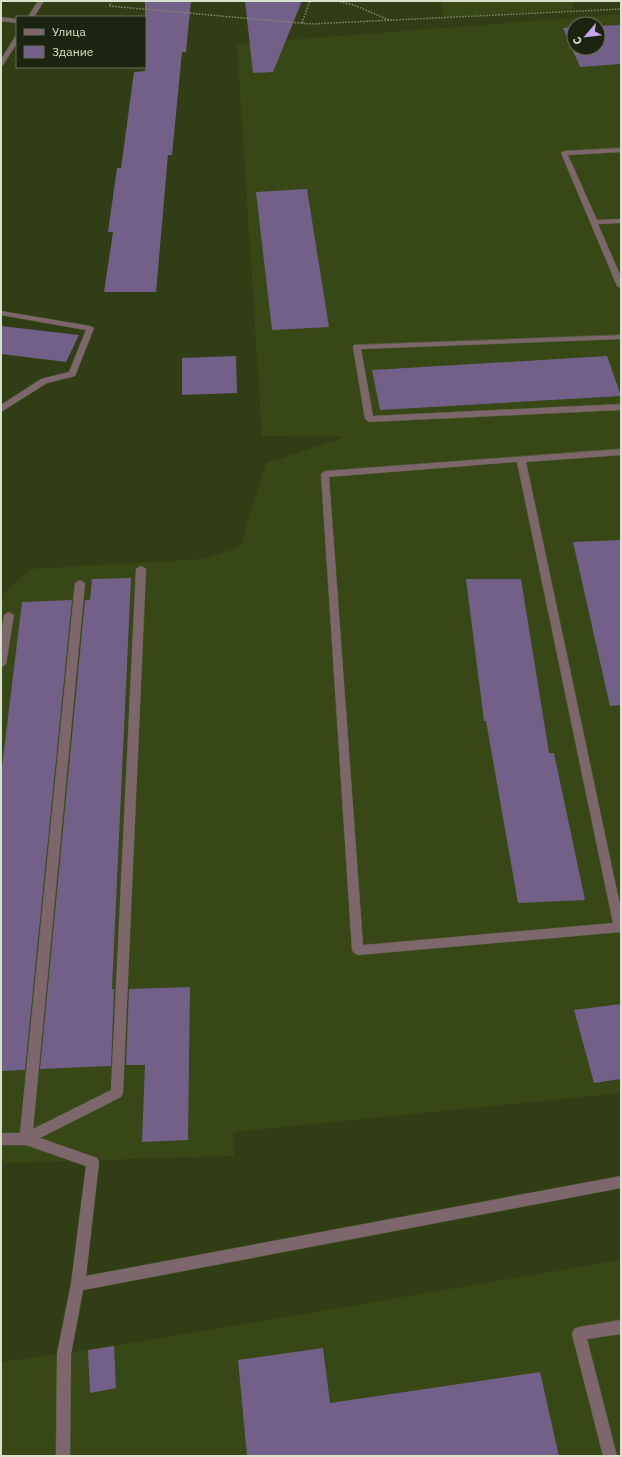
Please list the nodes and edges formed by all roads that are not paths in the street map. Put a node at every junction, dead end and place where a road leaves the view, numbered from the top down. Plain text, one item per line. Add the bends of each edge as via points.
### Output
1 (42, 1) edge
2 (32, 16) edge
3 (1, 19) edge
4 (16, 20) edge
5 (16, 40) edge
6 (1, 64) edge
7 (621, 150) edge
8 (621, 221) edge
9 (594, 222) junction
10 (621, 286) edge
11 (1, 313) edge
12 (621, 337) edge
13 (621, 407) edge
14 (1, 409) edge
15 (621, 452) edge
16 (521, 459) junction
17 (141, 569) dead end
18 (80, 583) dead end
19 (9, 614) dead end
20 (1, 664) edge
21 (620, 927) edge
22 (1, 1139) edge
23 (26, 1139) junction
24 (621, 1182) edge
25 (78, 1284) junction
26 (621, 1327) edge
27 (63, 1456) edge
28 (610, 1456) edge

1 - 2 street
3 - 4 street
5 - 6 street
7 - 9 street via 564,153
8 - 9 street
9 - 10 street
11 - 14 street via 90,328 72,374 44,381
12 - 13 street via 357,348 369,419
15 - 16 street
16 - 21 street
16 - 21 street via 325,474 358,950
17 - 23 street via 117,1093
18 - 23 street
19 - 20 street
22 - 23 street
23 - 25 street via 93,1162
24 - 25 street
25 - 27 street via 64,1354
26 - 28 street via 579,1334

